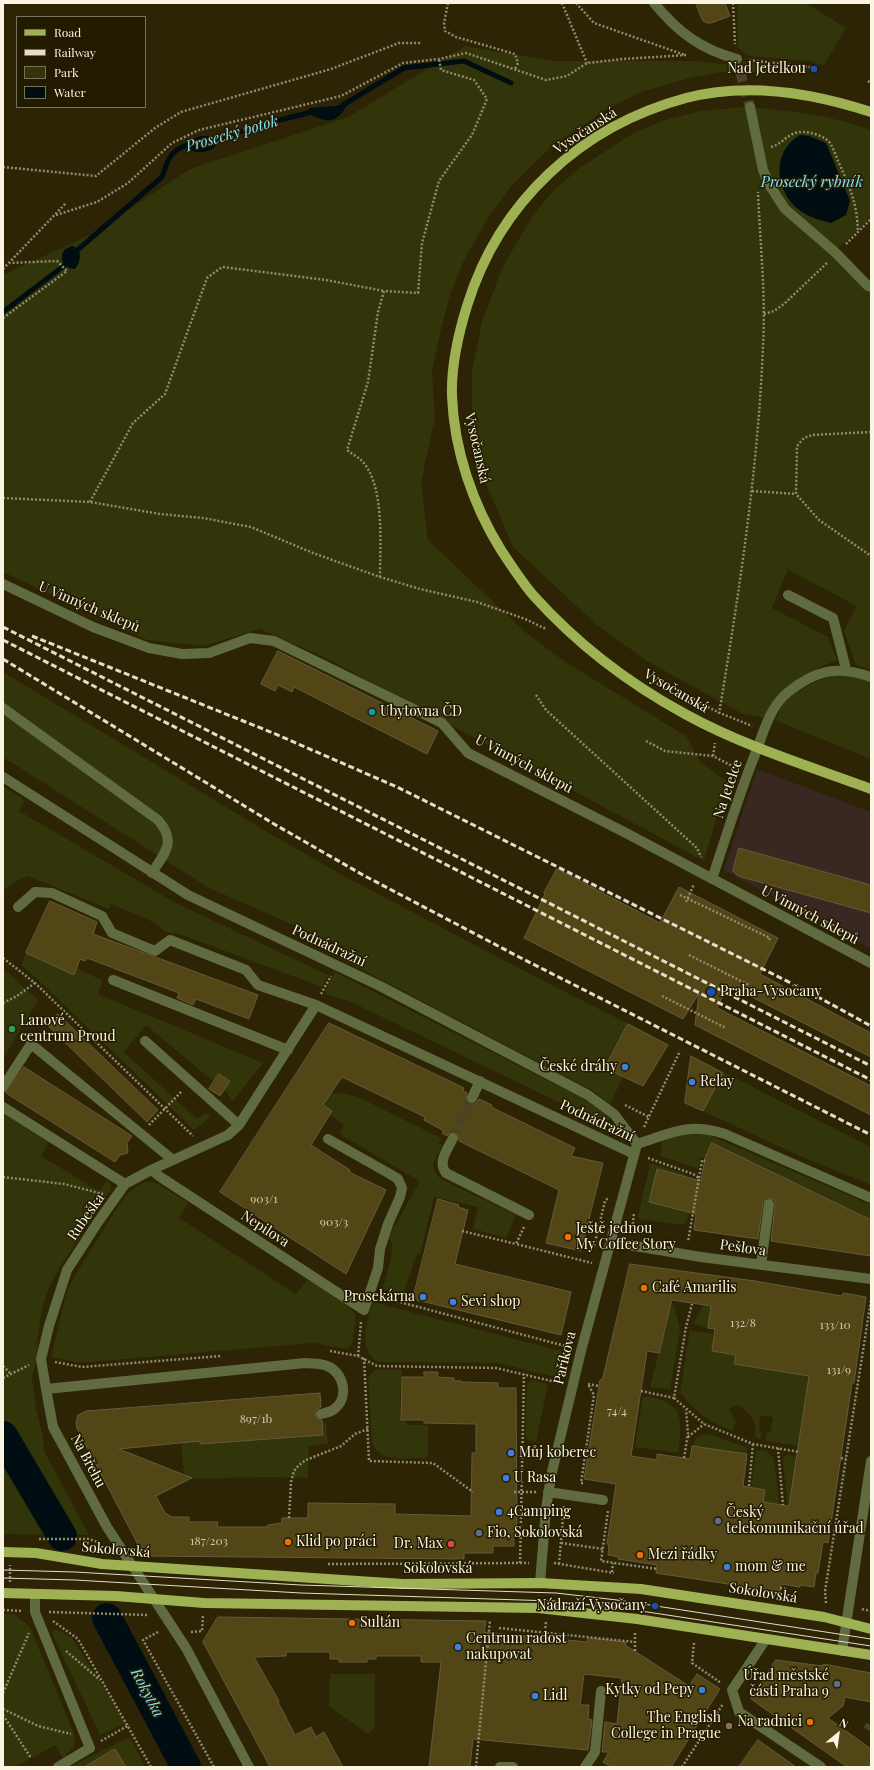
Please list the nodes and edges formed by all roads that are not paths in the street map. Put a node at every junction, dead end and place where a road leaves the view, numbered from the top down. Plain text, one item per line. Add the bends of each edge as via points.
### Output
1 (654, 3) edge
2 (742, 59) road end
3 (750, 107) tunnel mouth
4 (871, 112) edge
5 (871, 287) edge
6 (3, 584) edge
7 (788, 595) dead end
8 (846, 669) junction
9 (871, 677) edge
10 (3, 708) edge
11 (3, 778) edge
12 (871, 789) edge
13 (152, 872) junction
14 (712, 879) junction
15 (18, 907) dead end
16 (871, 963) edge
17 (113, 980) dead end
18 (316, 1005) junction
19 (145, 1042) dead end
20 (288, 1050) junction
21 (480, 1081) junction
22 (3, 1087) edge
23 (472, 1098) tunnel mouth
24 (3, 1107) edge
25 (239, 1125) junction
26 (453, 1138) tunnel mouth
27 (328, 1139) dead end
28 (636, 1149) junction
29 (173, 1160) junction
30 (151, 1170) junction
31 (126, 1184) junction
32 (871, 1198) edge
33 (769, 1204) dead end
34 (529, 1215) road end
35 (611, 1242) junction
36 (761, 1265) junction
37 (871, 1279) edge
38 (46, 1389) junction
39 (321, 1414) dead end
40 (871, 1461) edge
41 (548, 1492) junction
42 (603, 1500) dead end
43 (7, 1552) edge
44 (133, 1566) junction
45 (540, 1583) junction
46 (6, 1593) edge
47 (35, 1594) junction
48 (154, 1599) junction
49 (846, 1622) junction
50 (871, 1629) edge
51 (766, 1640) junction
52 (842, 1651) junction
53 (871, 1655) edge
54 (601, 1691) dead end
55 (58, 1767) edge
56 (249, 1767) edge
57 (500, 1767) edge
58 (513, 1767) edge
59 (584, 1767) edge
60 (821, 1767) edge

1 - 2 street via 685,36 721,55
3 - 5 street via 758,151 767,180 784,209
4 - 12 main road, Vysočanská via 845,103 807,95 763,91 727,92 688,98 650,110 612,127 577,149 529,194 504,226 484,260 461,325 454,359 452,395 463,465 476,502 493,537 531,593 568,631 642,689 686,715 721,732
6 - 14 street, U Vinných sklepů via 93,627 149,648 182,654 209,653 250,638 274,641 442,723 468,753
7 - 8 street via 833,618
8 - 9 street
8 - 14 street, Na Jetelce via 833,669 810,678 786,694 774,710 747,774
10 - 13 street via 158,820 166,829 169,840 166,850
11 - 13 street, Podnádražní
13 - 28 street, Podnádražní via 188,895 337,965 592,1098 614,1114
14 - 16 street, U Vinných sklepů
15 - 18 street, Podnádražní via 35,892 52,893 102,916 112,933 155,951 170,940 246,970 258,984
17 - 20 street
18 - 20 street, Rubeška
18 - 21 street, Podnádražní
19 - 25 street
20 - 25 street, Rubeška
21 - 23 street
21 - 28 street, Podnádražní
22 - 29 street via 31,1044
24 - 31 street
25 - 29 street, Rubeška via 228,1135
26 - 34 street via 442,1164 446,1174
27 - 30 street, Nepilova via 394,1176 402,1188 380,1249 378,1268 364,1310
28 - 32 street via 687,1128 709,1129
28 - 35 street, Paříkova
29 - 30 street, Rubeška
30 - 31 street, Rubeška
31 - 38 street, Rubeška via 67,1270 41,1359
33 - 36 street
35 - 36 street, Pešlova
35 - 41 street, Paříkova via 581,1351
36 - 37 street, Pešlova
38 - 39 street via 305,1363 328,1366 336,1372 343,1385 339,1404
38 - 44 street, Na Břehu via 53,1427 107,1527
40 - 49 street
41 - 42 street
41 - 45 street, Paříkova
43 - 44 main road, Sokolovská via 36,1553 88,1563
44 - 45 main road, Sokolovská via 403,1584
44 - 48 street, Na Břehu
45 - 49 main road, Sokolovská via 641,1589 824,1616
46 - 47 main road
47 - 48 main road
47 - 55 street via 35,1612 90,1748
48 - 51 main road via 212,1603 538,1608 637,1619
48 - 56 street, Na Břehu via 186,1648
49 - 50 main road, Sokolovská
49 - 52 street
51 - 52 main road
51 - 60 street via 732,1690 739,1712
52 - 53 main road
54 - 59 street via 595,1752
57 - 58 street

